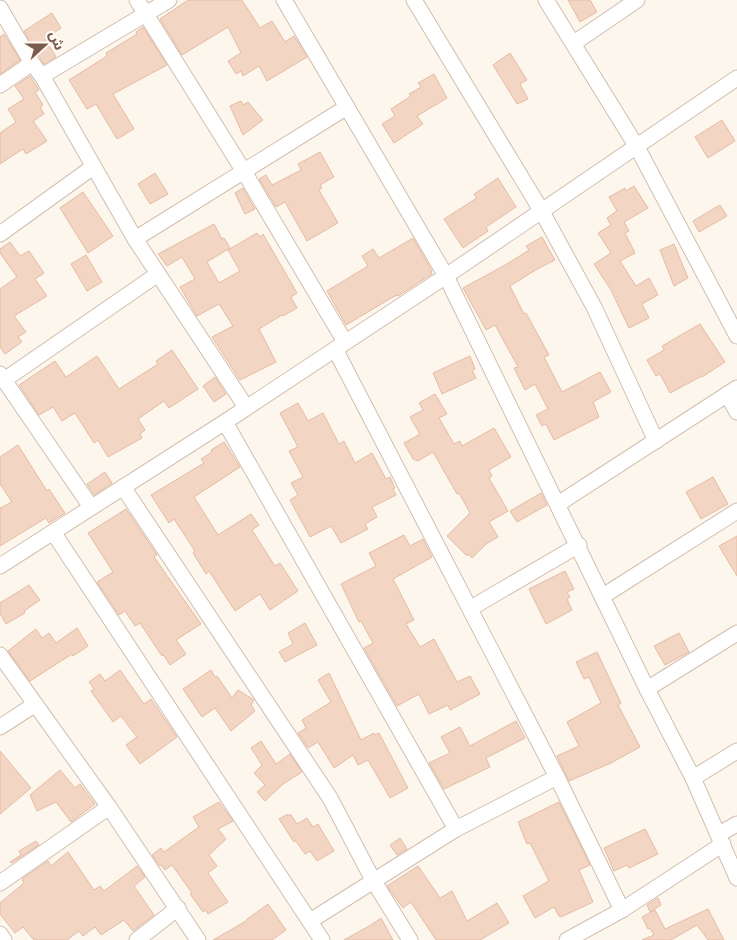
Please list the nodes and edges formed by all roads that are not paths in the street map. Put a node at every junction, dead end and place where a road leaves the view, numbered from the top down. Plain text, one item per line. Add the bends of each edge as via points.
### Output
1 (137, 0) edge
2 (169, 0) edge
3 (284, 0) edge
4 (414, 0) edge
5 (546, 0) edge
6 (638, 0) edge
7 (0, 8) edge
8 (145, 14) junction
9 (574, 43) junction
10 (32, 63) junction
11 (42, 76) junction
12 (0, 85) edge
13 (735, 85) edge
14 (347, 107) junction
15 (637, 147) junction
16 (93, 167) junction
17 (243, 170) junction
18 (541, 210) junction
19 (0, 234) edge
20 (135, 239) junction
21 (158, 274) junction
22 (446, 276) junction
23 (737, 336) edge
24 (340, 346) junction
25 (2, 377) edge
26 (732, 391) edge
27 (246, 407) junction
28 (737, 412) edge
29 (225, 422) junction
30 (656, 441) junction
31 (123, 487) junction
32 (558, 504) junction
33 (91, 507) junction
34 (737, 511) edge
35 (53, 532) junction
36 (579, 546) junction
37 (0, 566) edge
38 (603, 596) junction
39 (470, 608) junction
40 (737, 633) edge
41 (0, 655) edge
42 (647, 689) junction
43 (34, 705) junction
44 (0, 727) edge
45 (737, 751) edge
46 (557, 777) junction
47 (693, 778) junction
48 (109, 807) junction
49 (737, 824) edge
50 (456, 829) junction
51 (721, 839) junction
52 (737, 878) edge
53 (373, 880) junction
54 (0, 883) edge
55 (178, 908) junction
56 (622, 910) junction
57 (310, 921) junction
58 (0, 934) edge
59 (4, 940) edge
60 (137, 940) edge
61 (198, 940) edge
62 (322, 940) edge
63 (410, 940) edge
64 (567, 940) edge

1 - 8 street
2 - 8 street
3 - 14 street
4 - 18 street
5 - 9 street
6 - 9 street
7 - 10 street
8 - 11 street
8 - 17 street
9 - 15 street
10 - 11 street
10 - 12 street
11 - 16 street
13 - 15 street
14 - 17 street
14 - 22 street
15 - 18 street
15 - 23 street
16 - 19 street
16 - 20 street
17 - 20 street
17 - 24 street
18 - 22 street
18 - 30 street via 594,307
20 - 21 street
21 - 25 street
21 - 27 street
22 - 24 street
22 - 32 street
24 - 27 street
24 - 39 street
25 - 33 street
26 - 28 street
26 - 30 street
27 - 29 street
29 - 31 street
29 - 50 street
30 - 32 street
31 - 33 street
31 - 53 street via 330,798
32 - 36 street
33 - 35 street
34 - 38 street
35 - 37 street
35 - 57 street
36 - 38 street
36 - 39 street
38 - 42 street
39 - 46 street
40 - 42 street
41 - 43 street
42 - 47 street
43 - 44 street
43 - 48 street
45 - 47 street
46 - 50 street
46 - 56 street
47 - 51 street
48 - 54 street
48 - 55 street
49 - 51 street
50 - 53 street
51 - 52 street
51 - 56 street
53 - 57 street
53 - 63 street
55 - 60 street
55 - 61 street
56 - 64 street
57 - 62 street
58 - 59 street

